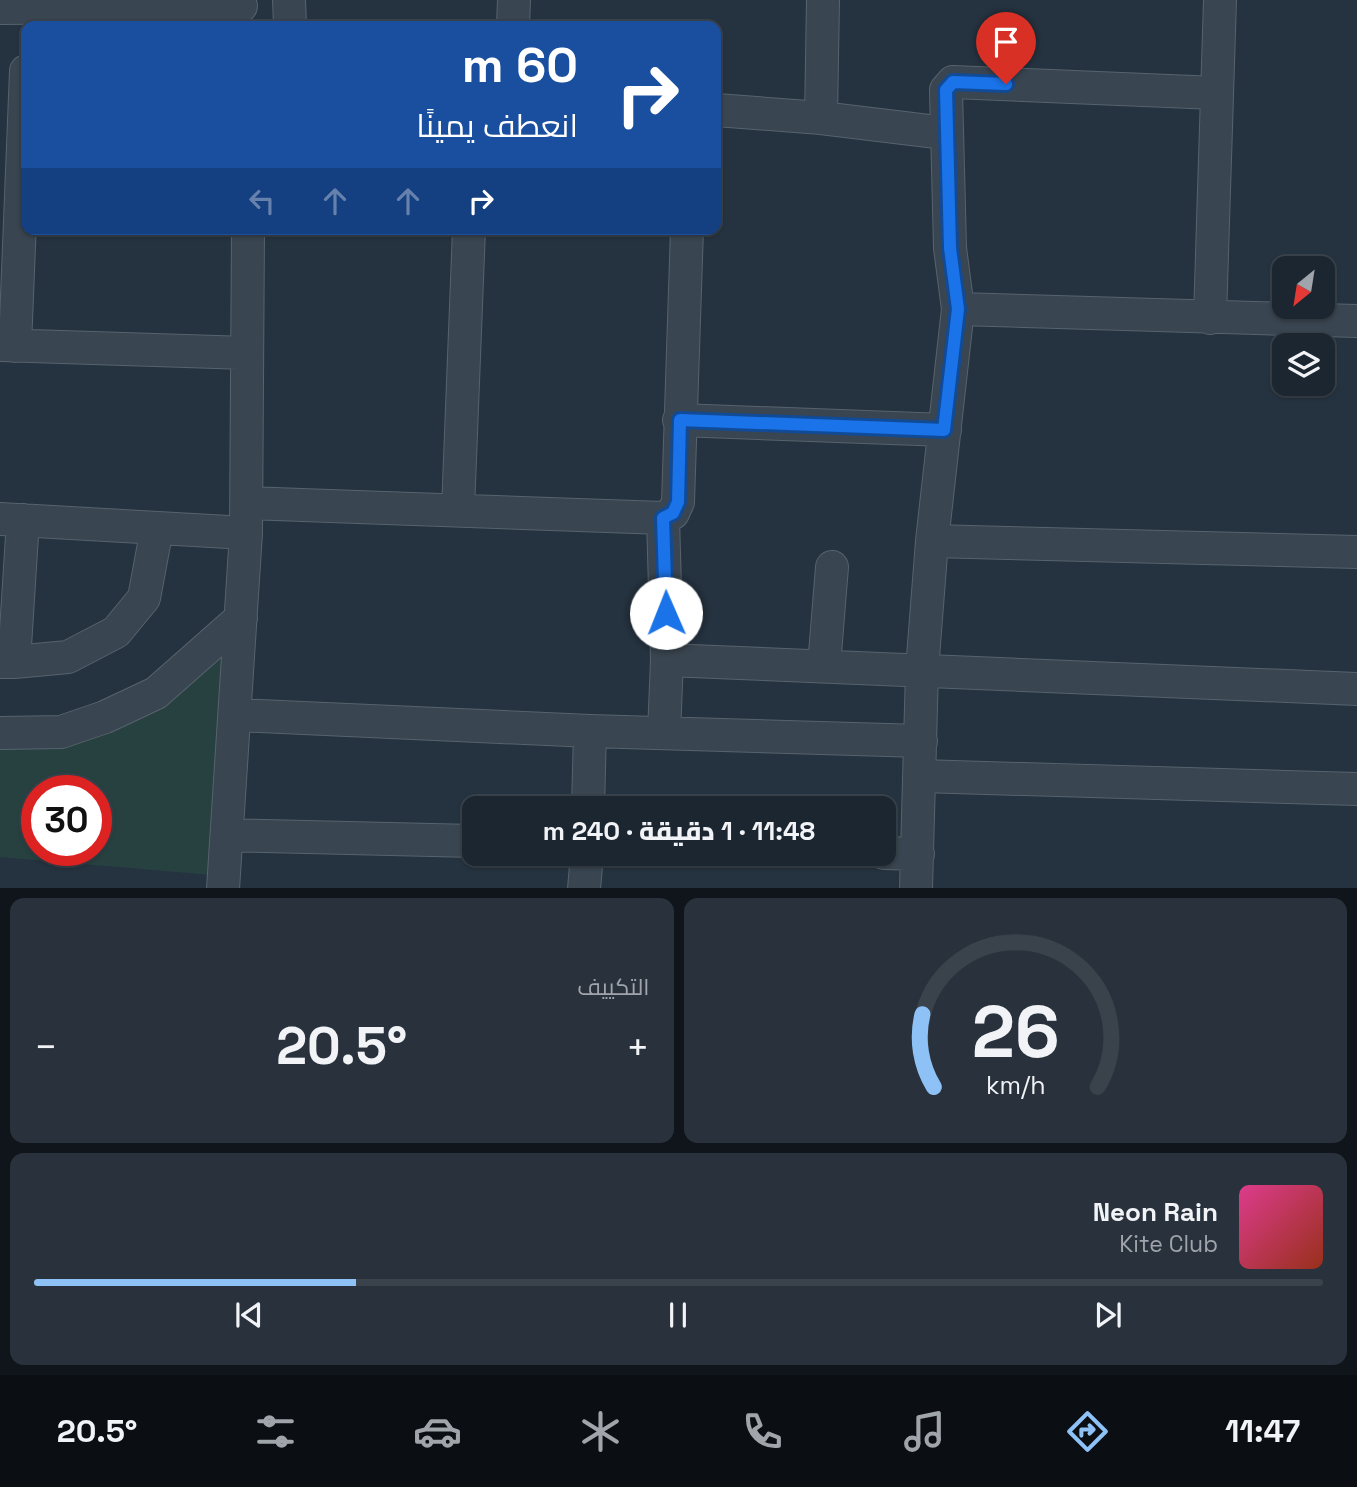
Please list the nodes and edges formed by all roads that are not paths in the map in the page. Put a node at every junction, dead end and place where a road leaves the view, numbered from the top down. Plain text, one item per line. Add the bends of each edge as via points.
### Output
1 (289, 0) edge
2 (514, 0) edge
3 (823, 0) edge
4 (1220, 0) edge
5 (241, 11) edge
6 (19, 14) edge
7 (290, 21) edge
8 (513, 21) edge
9 (0, 87) edge
10 (21, 88) edge
11 (1216, 93) junction
12 (721, 110) edge
13 (821, 118) junction
14 (945, 133) junction
15 (21, 159) edge
16 (248, 235) edge
17 (469, 235) edge
18 (687, 235) edge
19 (958, 309) junction
20 (1210, 318) junction
21 (1357, 321) edge
22 (8, 345) edge
23 (247, 353) junction
24 (680, 420) junction
25 (944, 430) junction
26 (458, 510) junction
27 (246, 518) junction
28 (663, 518) junction
29 (12, 520) edge
30 (157, 528) junction
31 (932, 541) junction
32 (1357, 552) edge
33 (832, 567) dead end
34 (242, 618) junction
35 (667, 660) junction
36 (7, 662) edge
37 (824, 666) junction
38 (922, 670) junction
39 (1357, 689) edge
40 (236, 715) junction
41 (590, 731) junction
42 (0, 733) edge
43 (664, 733) junction
44 (921, 741) junction
45 (920, 776) junction
46 (1357, 789) edge
47 (588, 796) edge
48 (228, 835) junction
49 (462, 841) edge
50 (896, 853) edge
51 (918, 854) junction
52 (586, 866) edge
53 (223, 888) edge
54 (584, 888) edge
55 (916, 888) edge

1 - 7 street
2 - 8 street
3 - 13 street
4 - 11 street
5 - 6 street
9 - 10 street
11 - 14 street via 953,82 946,90
11 - 20 street
12 - 13 street
13 - 14 street
14 - 19 street
15 - 22 street
16 - 23 street
17 - 26 street
18 - 24 street
19 - 20 street
19 - 25 street
20 - 21 street
22 - 23 street
23 - 27 street
24 - 25 street
24 - 28 street via 678,502 673,513
25 - 31 street
26 - 27 street
26 - 28 street
27 - 30 street
27 - 34 street
28 - 35 street
29 - 30 street
29 - 36 street
30 - 36 street via 144,598 116,632 68,656
31 - 32 street
31 - 38 street
33 - 37 street
34 - 40 street
34 - 42 street via 156,693 61,732
35 - 37 street
35 - 43 street
37 - 38 street
38 - 39 street
38 - 44 street
40 - 41 street
40 - 48 street
41 - 43 street
41 - 47 street
43 - 44 street
44 - 45 street
45 - 46 street
45 - 51 street
48 - 49 street
48 - 53 street
50 - 51 street
51 - 55 street
52 - 54 street

